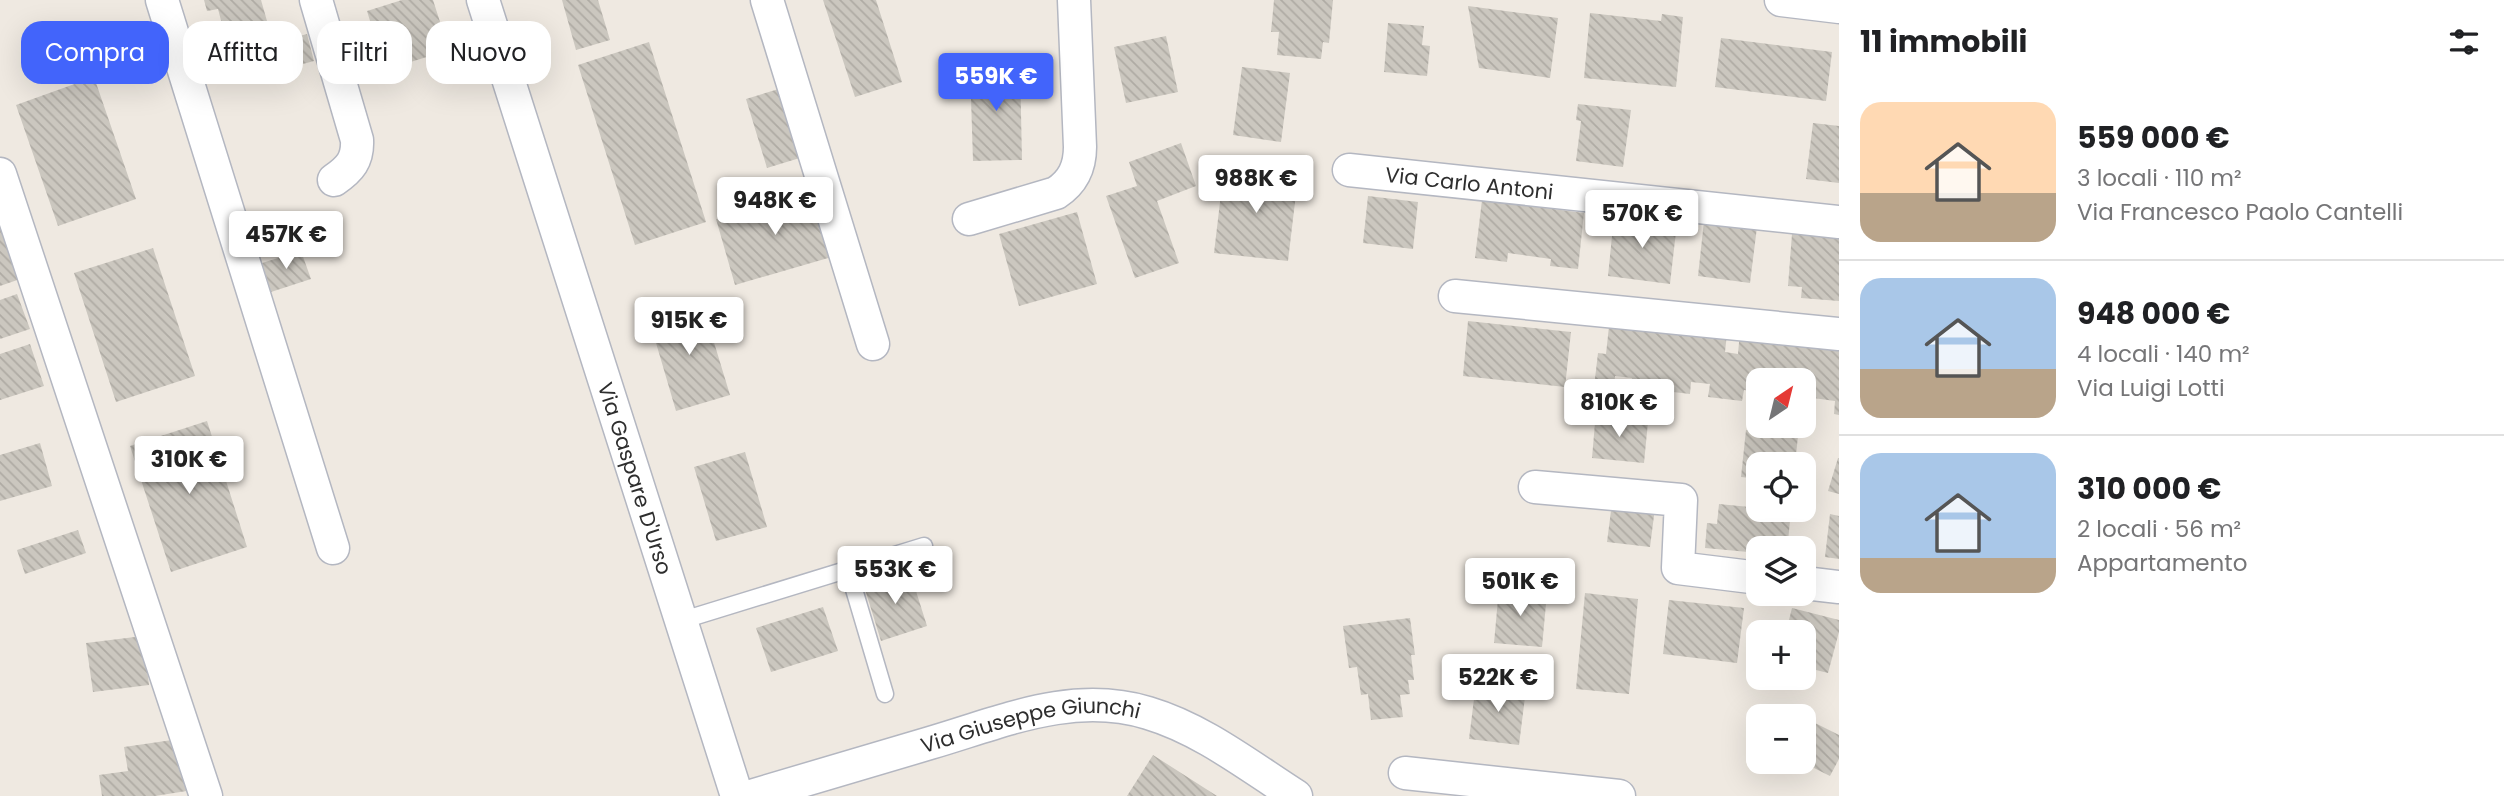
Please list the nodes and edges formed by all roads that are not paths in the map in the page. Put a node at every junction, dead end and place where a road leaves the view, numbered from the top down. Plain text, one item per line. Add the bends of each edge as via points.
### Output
1 (162, 0) edge
2 (316, 0) edge
3 (483, 0) edge
4 (766, 0) edge
5 (1074, 0) edge
6 (1781, 0) edge
7 (1839, 6) edge
8 (1349, 170) dead end
9 (1, 180) edge
10 (334, 180) dead end
11 (969, 219) dead end
12 (1839, 222) edge
13 (1455, 296) dead end
14 (1839, 334) edge
15 (873, 344) dead end
16 (1535, 487) dead end
17 (924, 546) dead end
18 (332, 548) dead end
19 (848, 569) junction
20 (1746, 576) edge
21 (1816, 584) edge
22 (1839, 587) edge
23 (680, 621) junction
24 (885, 694) dead end
25 (1405, 773) dead end
26 (206, 796) edge
27 (737, 796) edge
28 (751, 796) edge
29 (1296, 796) edge
30 (1619, 796) edge

1 - 18 street
2 - 10 street via 357,140 353,164
3 - 23 street, Via Gaspare D'Urso
4 - 15 street
5 - 11 street via 1080,147 1076,171 1056,192
6 - 7 street
8 - 12 street, Via Carlo Antoni
9 - 26 street
13 - 14 street
16 - 20 street via 1681,500 1678,568
17 - 19 lane
19 - 23 lane
19 - 24 lane
21 - 22 street
23 - 27 street, Via Gaspare D'Urso
25 - 30 street
28 - 29 street, Via Giuseppe Giunchi via 1030,712 1093,704 1138,710 1172,722

